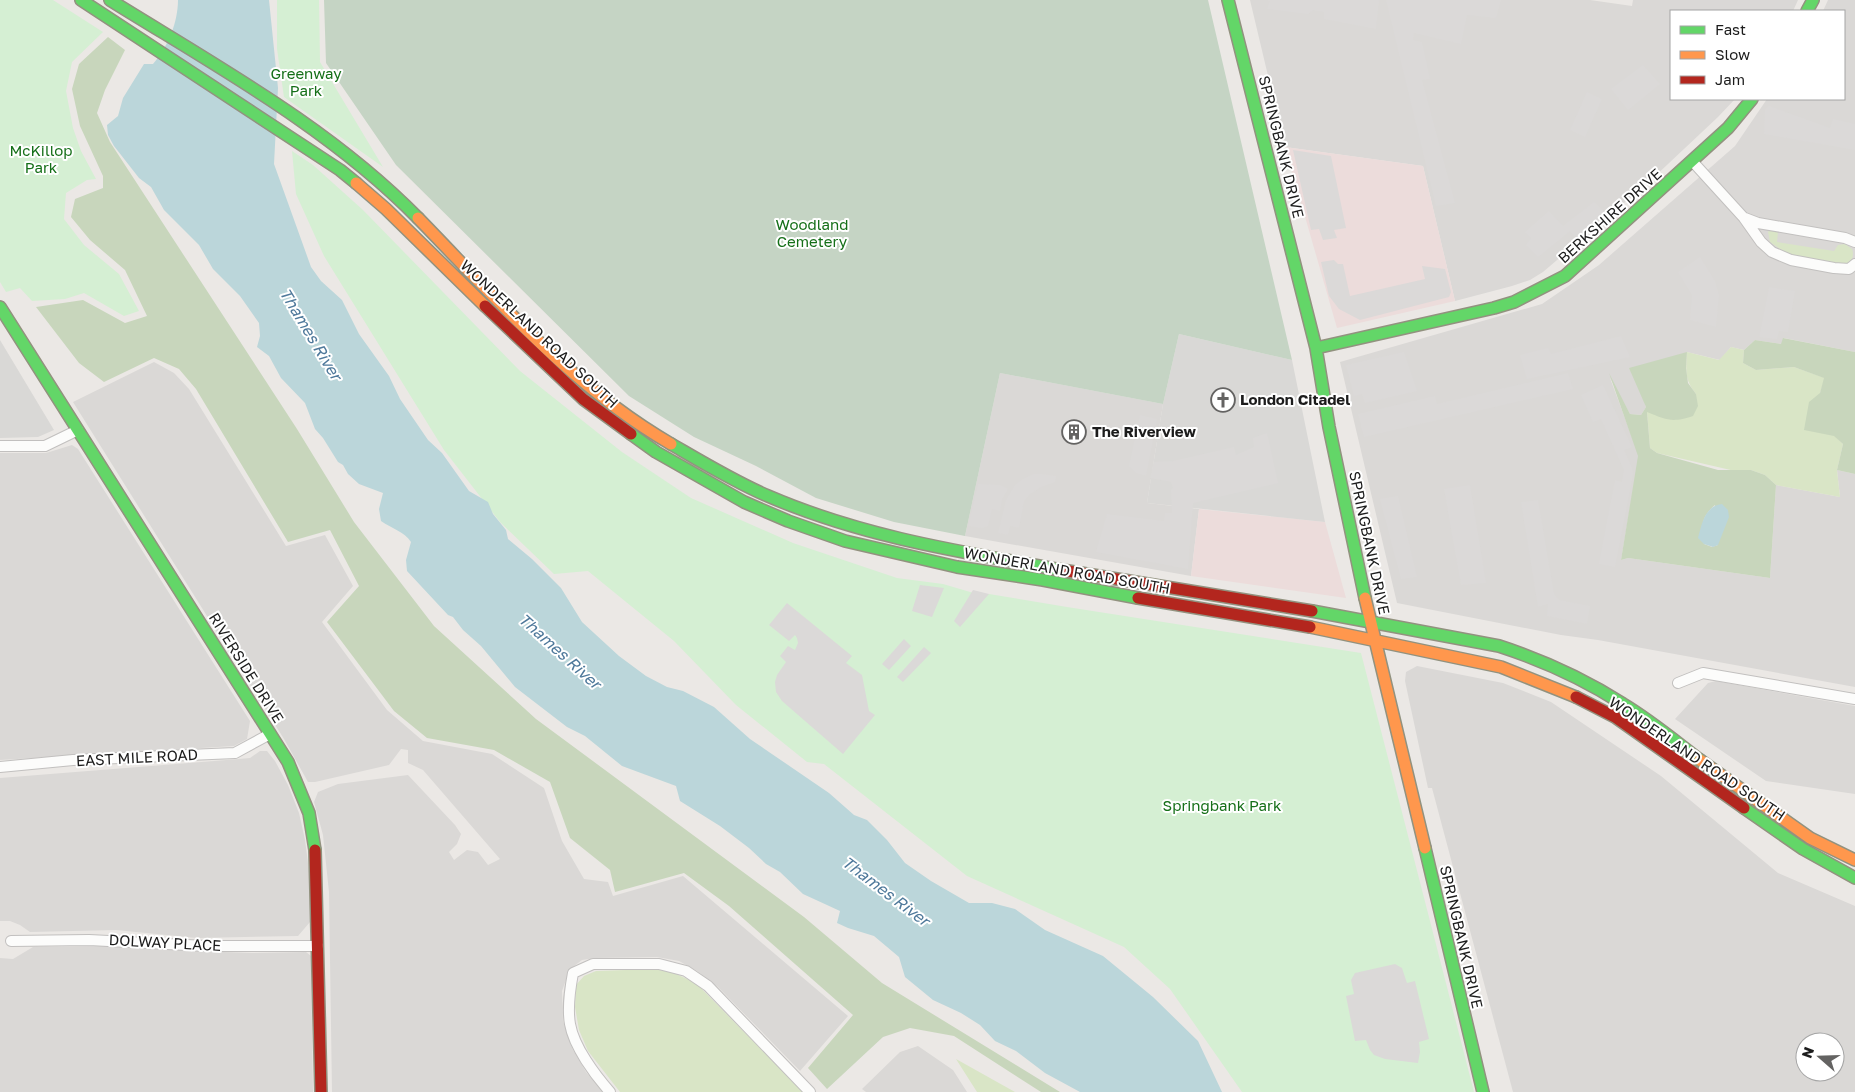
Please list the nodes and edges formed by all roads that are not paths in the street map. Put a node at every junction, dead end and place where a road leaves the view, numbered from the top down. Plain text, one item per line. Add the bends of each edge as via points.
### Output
1 (81, 0) edge
2 (110, 0) edge
3 (1228, 0) edge
4 (1751, 100) edge
5 (1693, 162) junction
6 (1744, 218) junction
7 (1855, 242) edge
8 (1855, 264) edge
9 (0, 307) edge
10 (1316, 348) junction
11 (78, 430) junction
12 (0, 446) edge
13 (1370, 621) junction
14 (1374, 640) junction
15 (1678, 683) dead end
16 (1855, 700) edge
17 (270, 734) junction
18 (0, 768) edge
19 (1855, 860) edge
20 (1855, 878) edge
21 (11, 941) dead end
22 (318, 946) junction
23 (321, 1092) edge
24 (610, 1092) edge
25 (810, 1092) edge
26 (1482, 1092) edge

1 - 14 main road, WONDERLAND ROAD SOUTH via 340,170 386,209 583,399 656,452 744,502 845,541 957,567 1303,625
2 - 13 main road, WONDERLAND ROAD SOUTH via 266,98 373,175 551,354 595,392 653,434 767,496 832,520 932,547
3 - 10 main road, SPRINGBANK DRIVE
4 - 5 main road, BERKSHIRE DRIVE
5 - 6 street
5 - 10 main road, BERKSHIRE DRIVE via 1565,276 1514,302
6 - 7 street
6 - 8 street via 1766,247 1786,259 1844,270
9 - 11 main road, RIVERSIDE DRIVE
10 - 13 main road, SPRINGBANK DRIVE via 1329,427
11 - 12 street via 44,446
11 - 17 main road, RIVERSIDE DRIVE
13 - 14 main road, SPRINGBANK DRIVE
13 - 19 main road, WONDERLAND ROAD SOUTH via 1499,646 1572,675 1636,712 1810,838
14 - 20 main road, WONDERLAND ROAD SOUTH via 1501,667 1564,691 1615,717 1803,849
14 - 26 main road, SPRINGBANK DRIVE
15 - 16 street via 1702,673
17 - 18 street, EAST MILE ROAD via 236,754 73,760
17 - 22 main road, RIVERSIDE DRIVE via 288,762 309,813 316,859
21 - 22 street, DOLWAY PLACE
22 - 23 main road, RIVERSIDE DRIVE
24 - 25 street via 592,1071 570,1025 569,992 573,973 594,964 659,964 686,971 708,986

